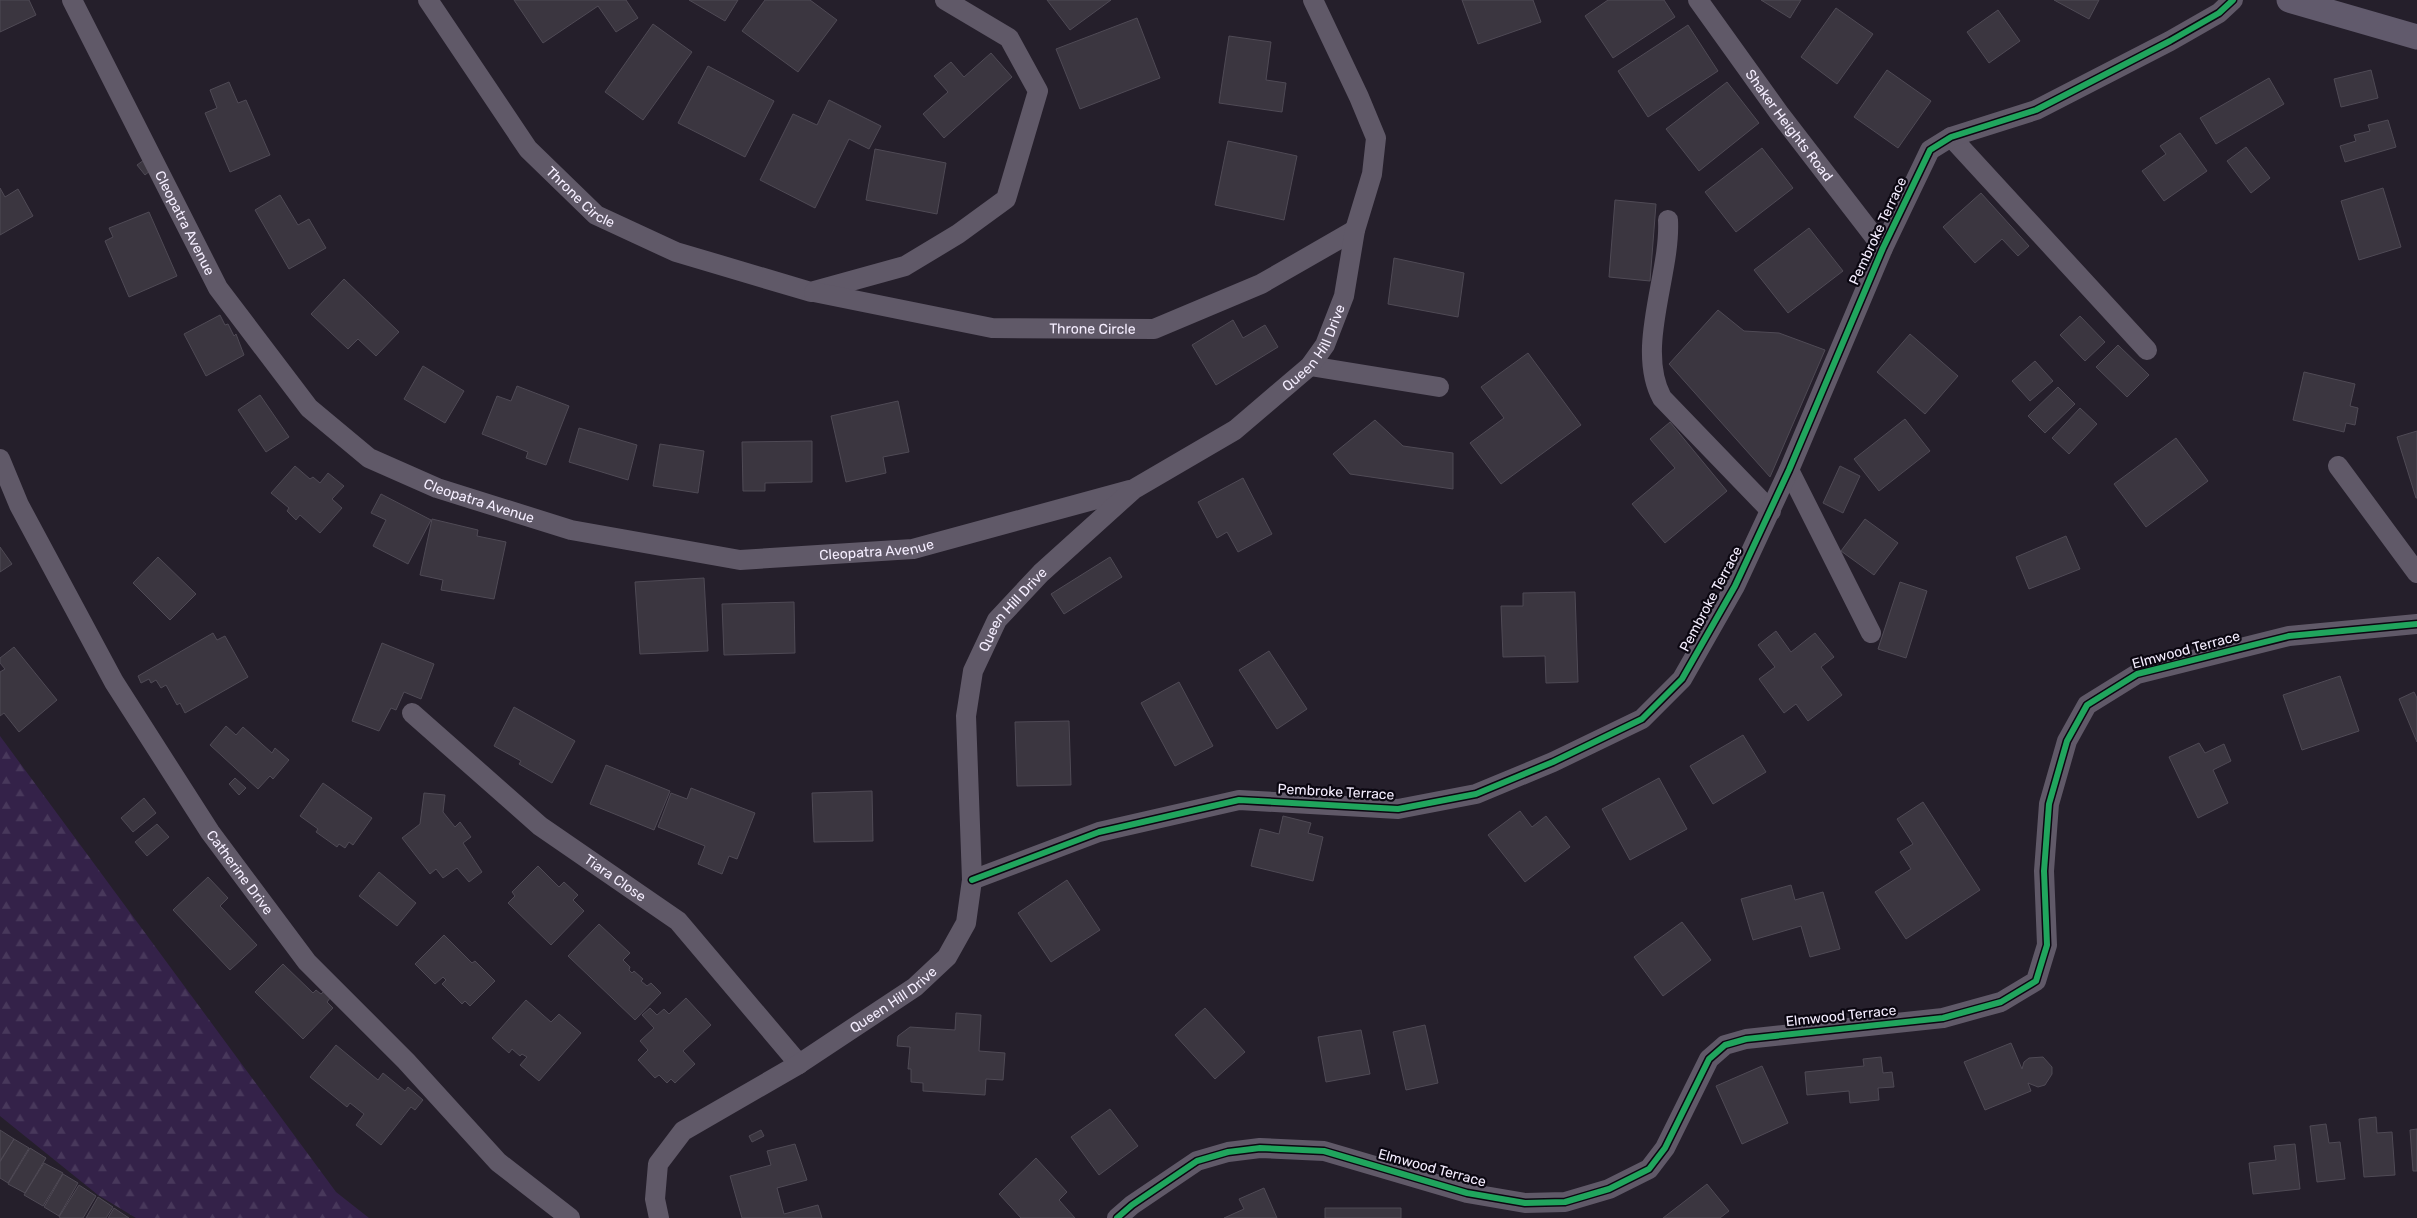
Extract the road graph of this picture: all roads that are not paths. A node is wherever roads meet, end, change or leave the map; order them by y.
1 (72, 0) edge
2 (428, 0) edge
3 (944, 0) edge
4 (1313, 0) edge
5 (1698, 0) edge
6 (2233, 0) edge
7 (2288, 0) edge
8 (2417, 37) edge
9 (1951, 138) junction
10 (1668, 220) dead end
11 (1355, 230) junction
12 (1882, 248) junction
13 (811, 292) junction
14 (2146, 350) dead end
15 (1310, 366) junction
16 (1439, 386) dead end
17 (0, 459) edge
18 (2338, 466) dead end
19 (1789, 470) junction
20 (1134, 489) junction
21 (1772, 511) junction
22 (2417, 573) edge
23 (2417, 624) edge
24 (1871, 633) dead end
25 (412, 713) dead end
26 (972, 880) junction
27 (799, 1064) junction
28 (570, 1218) edge
29 (659, 1218) edge
30 (1116, 1218) edge

1 - 20 street, Cleopatra Avenue
2 - 13 street, Throne Circle
3 - 13 street
4 - 11 street, Queen Hill Drive
5 - 12 street, Shaker Heights Road
6 - 9 street, Pembroke Terrace
7 - 8 main road
9 - 12 street, Pembroke Terrace
9 - 14 street
10 - 21 street
11 - 13 street, Throne Circle
11 - 15 street, Queen Hill Drive
12 - 19 street, Pembroke Terrace
15 - 16 street
15 - 20 street, Queen Hill Drive
17 - 28 street, Catherine Drive
18 - 22 street
19 - 21 street, Pembroke Terrace
19 - 24 street
20 - 26 street, Queen Hill Drive
21 - 26 street, Pembroke Terrace
23 - 30 street, Elmwood Terrace
25 - 27 street, Tiara Close
26 - 27 street, Queen Hill Drive
27 - 29 street, Queen Hill Drive

